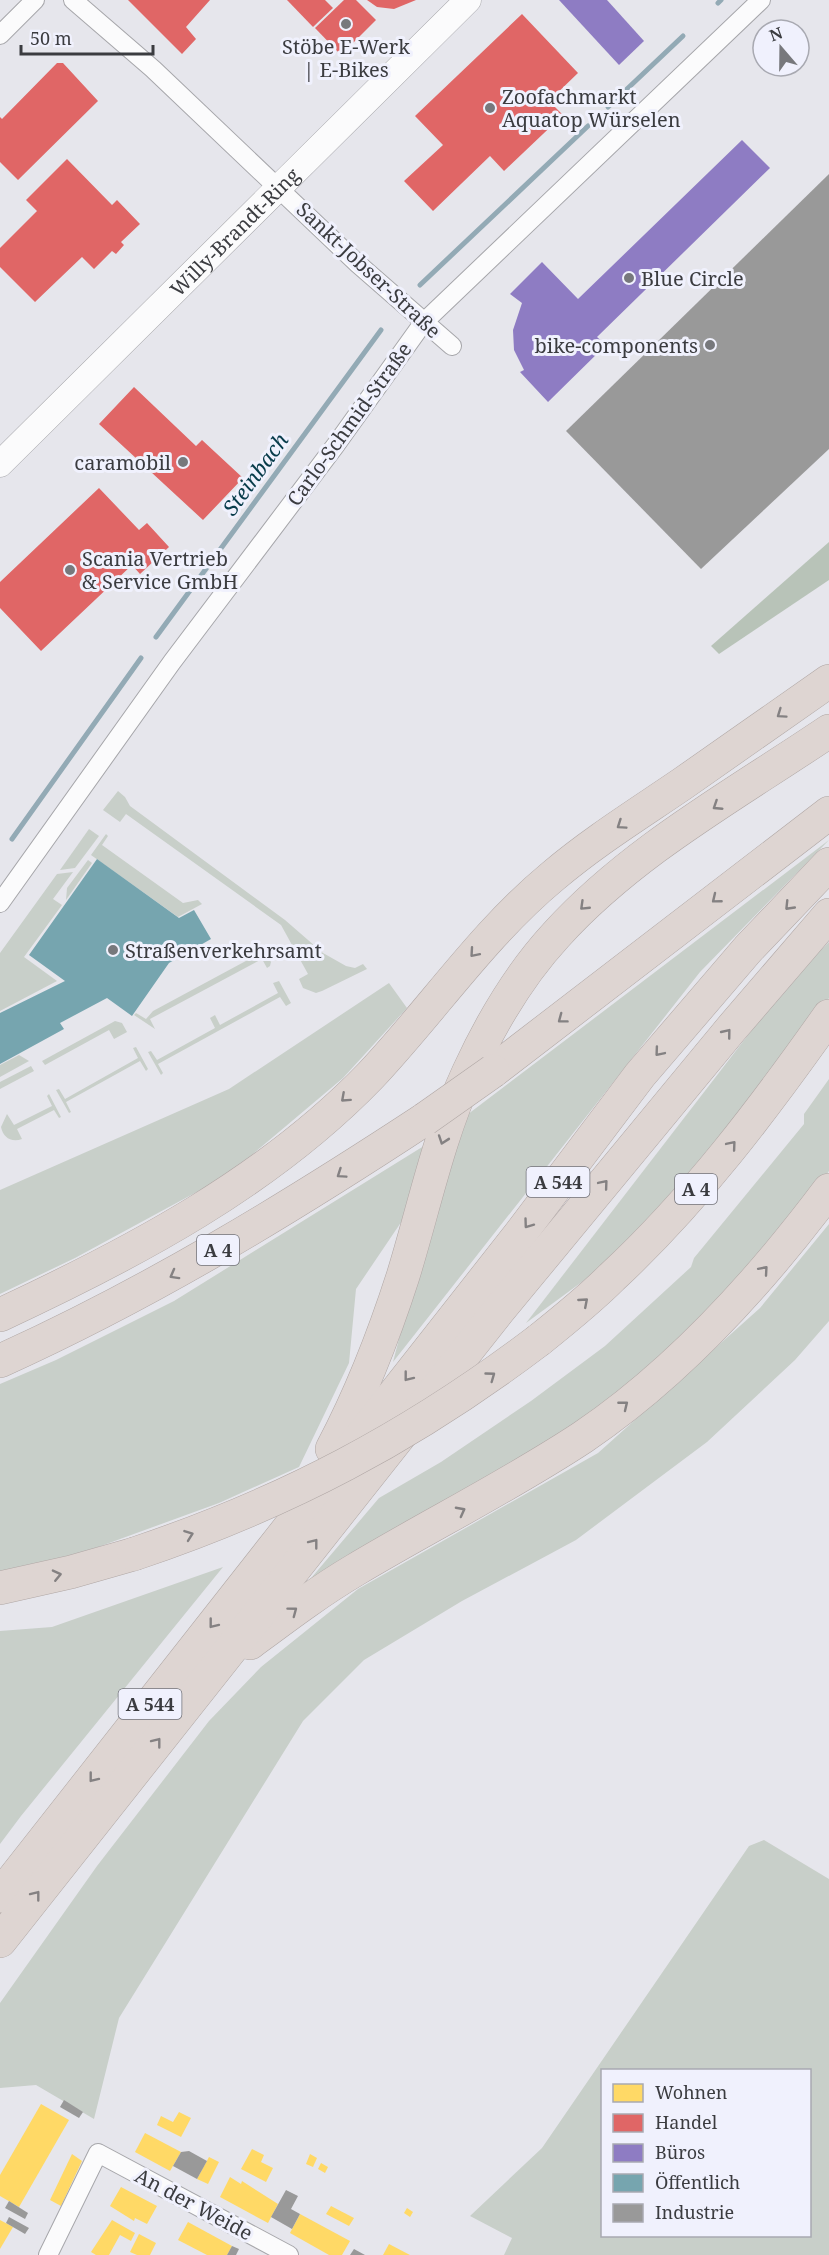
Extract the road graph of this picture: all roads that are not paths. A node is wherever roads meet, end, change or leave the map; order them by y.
1 (35, 0) edge
2 (73, 0) edge
3 (468, 0) edge
4 (760, 0) edge
5 (0, 35) edge
6 (279, 188) junction
7 (423, 323) junction
8 (452, 346) dead end
9 (0, 464) edge
10 (829, 681) edge
11 (829, 721) edge
12 (829, 731) edge
13 (766, 774) junction
14 (829, 813) edge
15 (829, 864) edge
16 (0, 903) edge
17 (829, 915) edge
18 (829, 1016) edge
19 (829, 1190) edge
20 (0, 1315) edge
21 (0, 1361) edge
22 (301, 1512) junction
23 (0, 1588) edge
24 (213, 1671) junction
25 (0, 1896) edge
26 (0, 1941) edge
27 (48, 2255) edge
28 (289, 2255) edge

1 - 5 street
2 - 6 street, Sankt-Jobser-Straße
3 - 6 street, Willy-Brandt-Ring
4 - 7 street, Carlo-Schmid-Straße
6 - 7 street, Sankt-Jobser-Straße
6 - 9 street, Willy-Brandt-Ring
7 - 8 street, Sankt-Jobser-Straße
7 - 16 street, Carlo-Schmid-Straße
10 -> 20 highway
11 - 13 highway
12 - 13 highway
13 -> 22 highway
14 -> 21 highway, A 4, bridge
15 -> 22 highway, A 544
24 -> 17 highway, A 544
23 -> 18 highway, A 4, bridge
24 -> 19 highway
22 -> 25 highway, A 544
26 -> 24 highway, A 544
27 - 28 street, An der Weide

